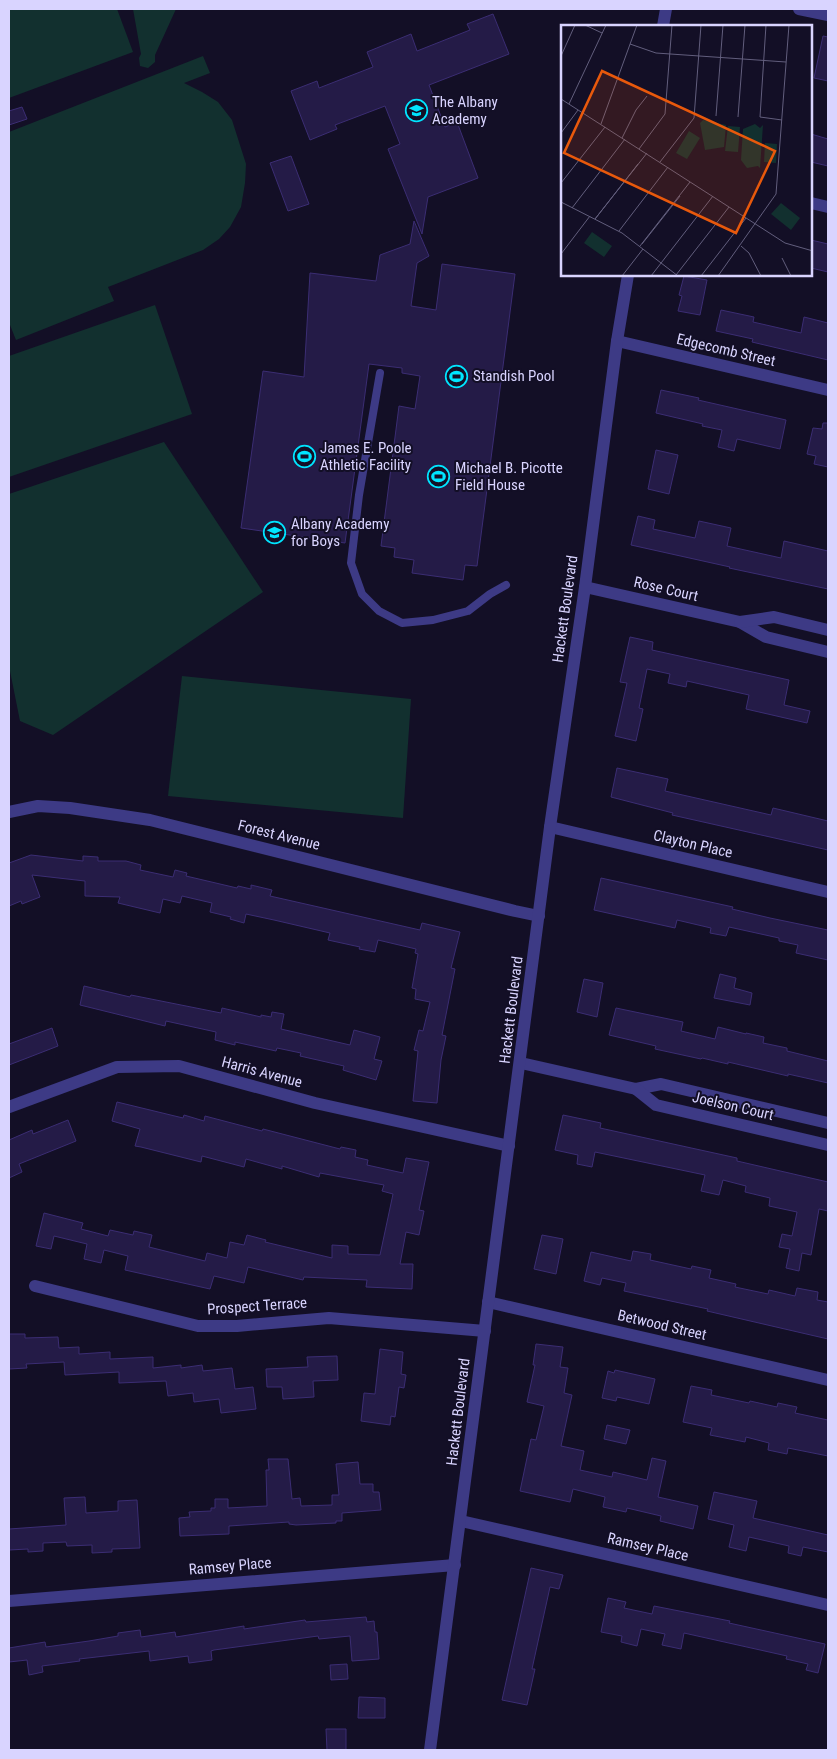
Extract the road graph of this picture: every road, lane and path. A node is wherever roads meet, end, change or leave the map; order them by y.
1 (666, 9) edge
2 (799, 9) edge
3 (828, 15) edge
4 (664, 25) edge
5 (812, 203) edge
6 (828, 207) edge
7 (628, 276) edge
8 (617, 341) junction
9 (380, 373) dead end
10 (828, 390) edge
11 (506, 585) dead end
12 (585, 587) junction
13 (740, 622) junction
14 (828, 630) edge
15 (828, 652) edge
16 (9, 812) edge
17 (550, 827) junction
18 (828, 892) edge
19 (539, 916) junction
20 (521, 1063) junction
21 (636, 1089) junction
22 (9, 1107) edge
23 (801, 1117) junction
24 (828, 1123) edge
25 (797, 1138) junction
26 (828, 1145) edge
27 (509, 1146) junction
28 (35, 1286) dead end
29 (488, 1302) junction
30 (485, 1331) junction
31 (828, 1380) edge
32 (460, 1521) junction
33 (455, 1565) junction
34 (9, 1601) edge
35 (828, 1605) edge
36 (430, 1750) edge

1 - 4 street
2 - 3 street
5 - 6 street
7 - 8 street, Hackett Boulevard
8 - 10 street, Edgecomb Street
8 - 12 street, Hackett Boulevard
9 - 11 lane
12 - 13 street, Rose Court
12 - 17 street, Hackett Boulevard
13 - 14 street, Rose Court
13 - 15 street, Rose Court
16 - 19 street, Forest Avenue
17 - 18 street, Clayton Place
17 - 19 street, Hackett Boulevard
19 - 20 street, Hackett Boulevard
20 - 21 street, Joelson Court
20 - 27 street, Hackett Boulevard
21 - 23 street, Joelson Court
21 - 25 street, Joelson Court
22 - 27 street, Harris Avenue
23 - 24 street, Joelson Court
23 - 25 street
25 - 26 street, Joelson Court
27 - 29 street, Hackett Boulevard
28 - 30 street, Prospect Terrace
29 - 30 street, Hackett Boulevard
29 - 31 street, Betwood Street
30 - 32 street, Hackett Boulevard
32 - 33 street, Hackett Boulevard
32 - 35 street, Ramsey Place
33 - 34 street, Ramsey Place
33 - 36 street, Hackett Boulevard

